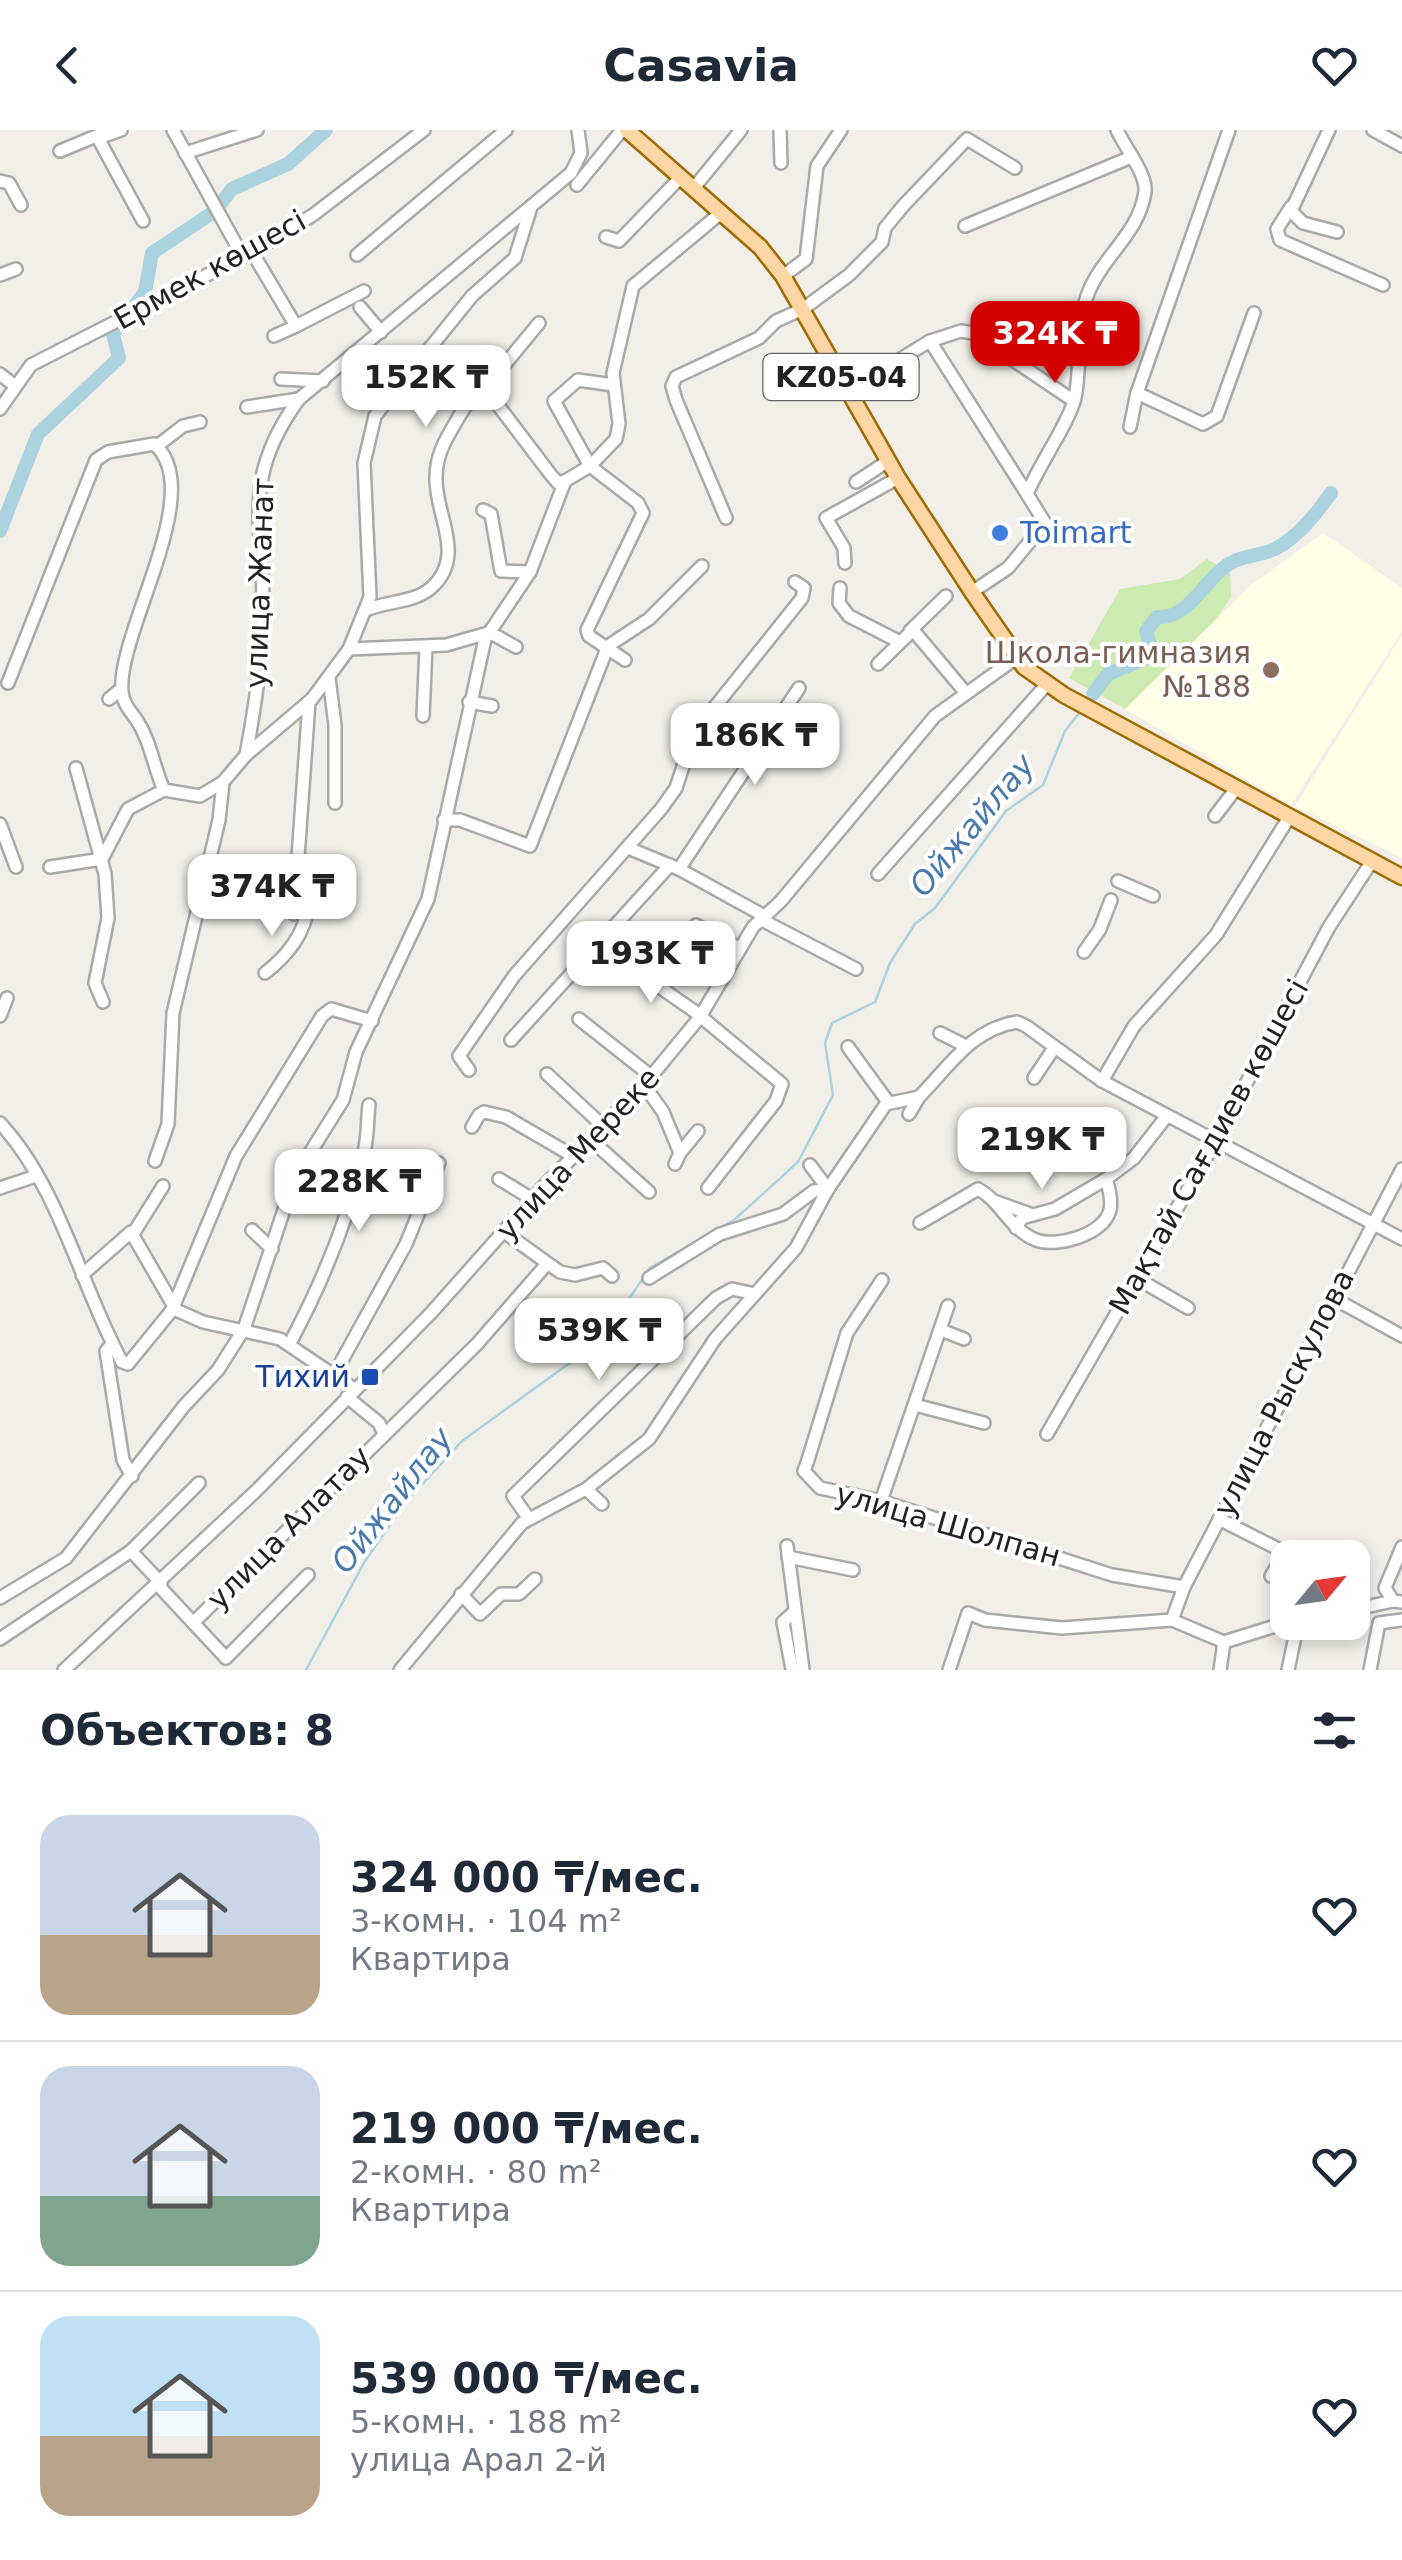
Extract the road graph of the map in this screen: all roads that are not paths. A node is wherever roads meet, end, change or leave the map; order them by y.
1 (121, 130) edge
2 (173, 130) edge
3 (257, 130) edge
4 (424, 130) edge
5 (506, 130) edge
6 (578, 130) edge
7 (624, 130) edge
8 (741, 130) edge
9 (780, 130) edge
10 (841, 130) edge
11 (1118, 130) edge
12 (1126, 130) edge
13 (1228, 130) edge
14 (1329, 130) edge
15 (1373, 130) edge
16 (101, 133) edge
17 (962, 134) edge
18 (1402, 146) edge
19 (60, 152) dead end
20 (185, 153) junction
21 (1129, 158) junction
22 (782, 163) dead end
23 (1016, 168) dead end
24 (680, 178) junction
25 (0, 181) edge
26 (577, 185) dead end
27 (693, 189) junction
28 (21, 204) dead end
29 (531, 207) junction
30 (1291, 207) junction
31 (722, 212) junction
32 (143, 221) dead end
33 (965, 226) dead end
34 (1337, 232) dead end
35 (606, 237) dead end
36 (247, 255) junction
37 (357, 256) dead end
38 (16, 270) dead end
39 (0, 275) edge
40 (783, 276) junction
41 (1383, 285) dead end
42 (364, 291) dead end
43 (360, 307) dead end
44 (803, 309) junction
45 (1254, 313) dead end
46 (539, 323) dead end
47 (296, 326) junction
48 (382, 332) junction
49 (274, 336) dead end
50 (930, 341) junction
51 (0, 374) edge
52 (282, 379) dead end
53 (323, 381) junction
54 (613, 385) junction
55 (16, 386) junction
56 (487, 390) junction
57 (848, 391) junction
58 (1136, 393) junction
59 (299, 399) junction
60 (1074, 402) junction
61 (247, 407) dead end
62 (0, 410) edge
63 (200, 422) dead end
64 (1130, 427) dead end
65 (158, 446) junction
66 (888, 460) junction
67 (590, 466) junction
68 (898, 478) junction
69 (565, 481) junction
70 (856, 482) dead end
71 (1027, 494) junction
72 (483, 510) dead end
73 (726, 518) dead end
74 (846, 563) dead end
75 (702, 566) dead end
76 (530, 572) junction
77 (795, 582) dead end
78 (840, 588) dead end
79 (972, 592) junction
80 (946, 596) dead end
81 (366, 610) junction
82 (914, 629) junction
83 (489, 633) junction
84 (898, 641) junction
85 (608, 646) junction
86 (516, 647) dead end
87 (426, 648) junction
88 (350, 649) junction
89 (1016, 658) junction
90 (625, 660) dead end
91 (878, 664) dead end
92 (328, 678) junction
93 (8, 683) dead end
94 (1047, 684) junction
95 (799, 688) dead end
96 (121, 689) junction
97 (965, 692) junction
98 (109, 698) dead end
99 (309, 702) junction
100 (469, 702) junction
101 (492, 706) dead end
102 (423, 716) dead end
103 (246, 755) junction
104 (76, 768) dead end
105 (219, 786) junction
106 (164, 790) junction
107 (1235, 790) junction
108 (335, 803) dead end
109 (1215, 816) dead end
110 (444, 820) junction
111 (1288, 820) junction
112 (0, 824) edge
113 (628, 848) junction
114 (102, 858) junction
115 (1372, 861) junction
116 (16, 867) dead end
117 (675, 867) junction
118 (50, 868) dead end
119 (878, 874) dead end
120 (1402, 877) edge
121 (1118, 881) dead end
122 (1153, 896) dead end
123 (296, 899) junction
124 (1111, 900) dead end
125 (294, 914) dead end
126 (764, 918) junction
127 (696, 925) dead end
128 (739, 948) junction
129 (1084, 952) dead end
130 (628, 965) dead end
131 (856, 968) dead end
132 (265, 973) dead end
133 (7, 998) dead end
134 (103, 1002) dead end
135 (0, 1016) edge
136 (700, 1017) junction
137 (579, 1019) dead end
138 (372, 1021) junction
139 (940, 1032) dead end
140 (511, 1040) dead end
141 (966, 1046) junction
142 (848, 1047) dead end
143 (1054, 1048) junction
144 (469, 1070) dead end
145 (547, 1074) dead end
146 (1034, 1078) dead end
147 (648, 1080) junction
148 (1102, 1081) junction
149 (920, 1097) junction
150 (888, 1102) junction
151 (369, 1105) dead end
152 (910, 1114) dead end
153 (1166, 1118) junction
154 (2, 1124) edge
155 (603, 1126) junction
156 (472, 1127) dead end
157 (673, 1132) junction
158 (590, 1139) junction
159 (1214, 1144) junction
160 (573, 1156) junction
161 (155, 1161) dead end
162 (439, 1163) dead end
163 (810, 1164) dead end
164 (1402, 1169) edge
165 (36, 1176) junction
166 (500, 1178) dead end
167 (1106, 1179) junction
168 (163, 1186) dead end
169 (0, 1188) edge
170 (708, 1188) dead end
171 (828, 1189) junction
172 (649, 1192) dead end
173 (532, 1199) junction
174 (994, 1201) junction
175 (1030, 1214) junction
176 (920, 1223) dead end
177 (1372, 1226) junction
178 (1016, 1228) junction
179 (252, 1230) dead end
180 (504, 1232) junction
181 (134, 1234) junction
182 (1402, 1239) edge
183 (272, 1249) junction
184 (544, 1269) junction
185 (82, 1275) junction
186 (612, 1276) dead end
187 (649, 1278) dead end
188 (1138, 1279) junction
189 (882, 1280) dead end
190 (755, 1294) junction
191 (1332, 1298) junction
192 (174, 1305) junction
193 (948, 1306) dead end
194 (1188, 1308) dead end
195 (244, 1329) junction
196 (941, 1330) junction
197 (1402, 1336) edge
198 (964, 1339) dead end
199 (290, 1343) junction
200 (112, 1344) junction
201 (335, 1373) junction
202 (350, 1393) junction
203 (915, 1405) junction
204 (984, 1423) dead end
205 (384, 1434) junction
206 (1048, 1434) dead end
207 (132, 1476) junction
208 (198, 1483) dead end
209 (586, 1488) junction
210 (881, 1501) junction
211 (602, 1504) dead end
212 (1218, 1518) junction
213 (529, 1519) junction
214 (1270, 1545) edge
215 (1402, 1547) edge
216 (130, 1550) junction
217 (853, 1570) dead end
218 (308, 1576) dead end
219 (535, 1580) dead end
220 (159, 1584) junction
221 (1184, 1587) junction
222 (461, 1594) junction
223 (0, 1598) edge
224 (1398, 1602) edge
225 (1370, 1607) edge
226 (794, 1612) junction
227 (1172, 1620) junction
228 (1402, 1620) edge
229 (193, 1623) junction
230 (1270, 1628) edge
231 (0, 1639) edge
232 (1294, 1640) edge
233 (1224, 1642) junction
234 (224, 1664) edge
235 (792, 1669) edge
236 (64, 1670) edge
237 (400, 1670) edge
238 (803, 1670) edge
239 (949, 1670) edge
240 (1220, 1670) edge
241 (1288, 1670) edge
242 (1370, 1670) edge

1 - 16 street
2 - 20 street
3 - 20 street
4 - 36 street, Ермек көшесі
5 - 37 street
6 - 29 street, улица Жанат
7 - 24 main road, KZ05-04
7 - 26 street
8 - 27 street
9 - 22 street
10 - 40 street
11 - 21 street
12 - 21 street
13 - 58 street
14 - 30 street
15 - 18 street
16 - 19 street
16 - 32 street
17 - 23 street
17 - 44 street
20 - 36 street
21 - 33 street
21 - 60 street
24 - 27 main road, KZ05-04
24 - 35 street
25 - 28 street
27 - 31 main road, KZ05-04
29 - 48 street, улица Жанат
29 - 81 street
30 - 34 street
30 - 41 street
31 - 40 main road, KZ05-04
31 - 54 street
36 - 47 street
36 - 55 street, Ермек көшесі
38 - 39 street
40 - 44 main road, KZ05-04
42 - 47 street
43 - 48 street
44 - 57 main road, KZ05-04
44 - 73 street
45 - 58 street
46 - 56 street
47 - 49 street
48 - 53 street, улица Жанат
50 - 57 street
50 - 60 street
50 - 71 street
51 - 55 street
52 - 53 street
53 - 59 street, улица Жанат
54 - 67 street
54 - 67 street
55 - 62 street, Ермек көшесі
56 - 69 street
56 - 81 street
57 - 66 main road, KZ05-04
58 - 64 street
59 - 61 street
59 - 103 street, улица Жанат
60 - 71 street
63 - 65 street
65 - 93 street
65 - 96 street
66 - 68 main road, KZ05-04
66 - 70 street
67 - 69 street
67 - 85 street
68 - 74 street
68 - 79 main road, KZ05-04
69 - 76 street
71 - 79 street
72 - 76 street
75 - 85 street
76 - 83 street
77 - 113 street
78 - 84 street
79 - 89 main road, KZ05-04
80 - 82 street
81 - 88 street
82 - 84 street
82 - 97 street
83 - 86 street
83 - 87 street
83 - 100 street
84 - 91 street
85 - 90 street
85 - 110 street
87 - 88 street
87 - 102 street
88 - 92 street
89 - 94 main road, KZ05-04
89 - 97 street, улица Мереке
92 - 99 street
92 - 108 street
94 - 107 main road, KZ05-04
94 - 119 street
95 - 117 street
96 - 98 street
96 - 106 street
97 - 126 street, улица Мереке
99 - 103 street
99 - 123 street
100 - 101 street
100 - 110 street
103 - 105 street
104 - 114 street
105 - 106 street
105 - 161 street
106 - 114 street
107 - 109 street
107 - 111 main road, KZ05-04
110 - 138 street
111 - 115 main road, KZ05-04
111 - 148 street
112 - 116 street
113 - 117 street
113 - 144 street
114 - 118 street
114 - 134 street
115 - 120 main road, KZ05-04
115 - 159 street, Мақтай Сағдиев көшесі
117 - 126 street
117 - 140 street
121 - 122 street
123 - 125 street
123 - 132 street
124 - 129 street
126 - 128 street, улица Мереке
126 - 131 street
127 - 128 street
128 - 136 street, улица Мереке
130 - 136 street
133 - 135 street
136 - 147 street, улица Мереке
136 - 170 street
137 - 147 street
138 - 183 street
138 - 192 street
139 - 141 street
141 - 143 street
141 - 149 street
142 - 150 street
143 - 146 street
143 - 148 street
145 - 155 street
147 - 155 street, улица Мереке
147 - 157 street
148 - 153 street
149 - 150 street
149 - 152 street
150 - 171 street
151 - 199 street
153 - 159 street
153 - 167 street
154 - 165 street
155 - 158 street, улица Мереке
156 - 160 street
157 - 157 street
158 - 160 street, улица Мереке
158 - 172 street
159 - 177 street
159 - 188 street, Мақтай Сағдиев көшесі
160 - 173 street, улица Мереке
162 - 201 street
163 - 171 street
164 - 177 street, улица Рыскулова
165 - 169 street
165 - 185 street
166 - 173 street
167 - 175 street
167 - 178 street
168 - 181 street
171 - 187 street
171 - 190 street
173 - 180 street, улица Мереке
174 - 175 street
174 - 176 street
174 - 178 street
175 - 178 street
177 - 182 street
177 - 191 street, улица Рыскулова
179 - 183 street
180 - 184 street
180 - 202 street, улица Мереке
181 - 185 street
181 - 192 street
183 - 195 street
184 - 186 street
184 - 205 street, улица Алатау
185 - 200 street
188 - 194 street
188 - 206 street, Мақтай Сағдиев көшесі
189 - 210 street, улица Шолпан
190 - 209 street
190 - 213 street
191 - 197 street
191 - 212 street, улица Рыскулова
192 - 195 street
192 - 200 street
193 - 196 street
195 - 199 street
195 - 207 street
196 - 198 street
196 - 203 street
199 - 201 street
200 - 207 street
201 - 202 street
202 - 205 street
202 - 220 street, улица Мереке
203 - 204 street
203 - 210 street
205 - 229 street, улица Алатау
207 - 223 street
208 - 216 street
209 - 211 street
209 - 213 street
210 - 221 street, улица Шолпан
212 - 214 street
212 - 221 street, улица Рыскулова
213 - 222 street
215 - 224 street
216 - 220 street
216 - 231 street
217 - 226 street
218 - 234 street, улица Алатау
219 - 222 street
220 - 229 street
220 - 236 street, улица Мереке
221 - 227 street, улица Рыскулова
222 - 237 street
224 - 225 street
226 - 235 street
226 - 238 street
227 - 233 street
227 - 239 street
228 - 242 street
229 - 234 street
230 - 233 street
232 - 241 street
233 - 240 street

